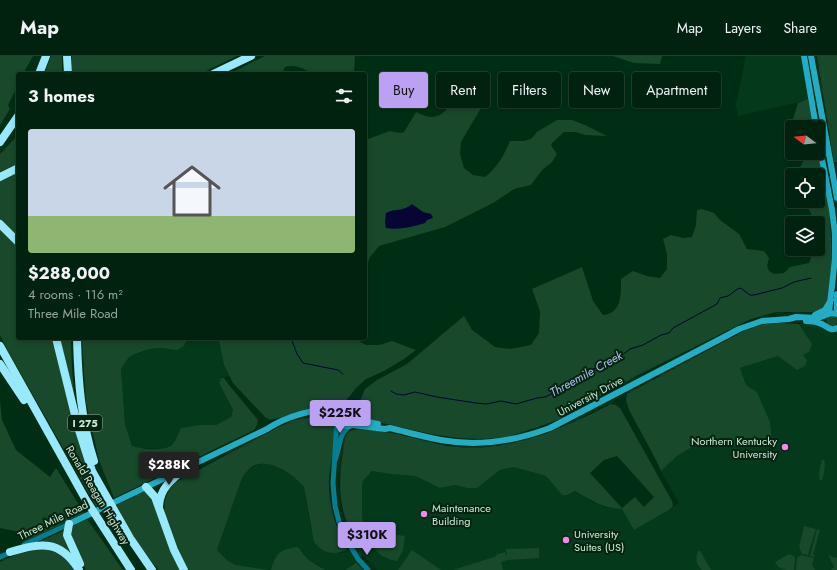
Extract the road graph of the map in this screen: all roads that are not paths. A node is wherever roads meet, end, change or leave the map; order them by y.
1 (46, 56) edge
2 (67, 56) edge
3 (251, 56) edge
4 (804, 56) edge
5 (811, 56) edge
6 (228, 67) junction
7 (40, 72) edge
8 (68, 72) edge
9 (217, 72) edge
10 (221, 72) edge
11 (16, 119) edge
12 (815, 120) edge
13 (0, 142) edge
14 (822, 160) edge
15 (16, 169) edge
16 (0, 177) edge
17 (837, 198) edge
18 (0, 224) edge
19 (16, 240) edge
20 (837, 294) edge
21 (832, 299) junction
22 (837, 313) edge
23 (828, 314) junction
24 (810, 317) junction
25 (789, 319) junction
26 (825, 325) junction
27 (837, 328) edge
28 (56, 340) edge
29 (78, 340) edge
30 (0, 346) edge
31 (0, 364) edge
32 (338, 407) junction
33 (358, 413) junction
34 (336, 420) junction
35 (351, 425) junction
36 (45, 428) junction
37 (390, 428) junction
38 (267, 429) junction
39 (334, 461) junction
40 (185, 469) junction
41 (146, 487) junction
42 (104, 490) junction
43 (159, 508) junction
44 (69, 524) junction
45 (10, 552) junction
46 (0, 558) edge
47 (79, 570) edge
48 (83, 570) edge
49 (131, 570) edge
50 (152, 570) edge
51 (184, 570) edge
52 (368, 570) edge

1 - 7 highway
2 - 8 highway
3 - 6 highway
4 - 12 main road
5 - 17 main road
6 - 9 highway
6 - 10 highway
11 - 13 highway
14 - 21 main road
15 - 16 highway
18 - 19 highway
20 - 22 main road
21 - 23 main road
21 - 24 main road
22 - 23 main road, University Drive
23 - 24 main road, University Drive
23 - 26 main road
24 - 25 main road, University Drive
25 - 26 main road, University Drive
25 - 37 main road, University Drive
26 - 27 main road, University Drive
28 - 42 highway
29 - 42 highway, Ronald Reagan Highway / I 275
30 - 36 highway, Ronald Reagan Highway
31 - 36 highway
32 - 33 main road
32 - 34 main road
32 - 38 main road, Three Mile Road
33 - 35 main road
33 - 37 main road, University Drive
34 - 35 main road
34 - 38 main road, Three Mile Road
34 - 39 street
35 - 37 main road, University Drive
35 - 39 street
36 - 49 highway, Ronald Reagan Highway
38 - 40 main road, Three Mile Road
39 - 52 street
40 - 41 main road, Three Mile Road
40 - 43 highway
41 - 43 highway
41 - 44 main road, Three Mile Road
42 - 50 highway, Ronald Reagan Highway / I 275
43 - 51 highway
44 - 45 street, Three Mile Road
44 - 48 highway
45 - 46 street, Three Mile Road
45 - 47 highway

